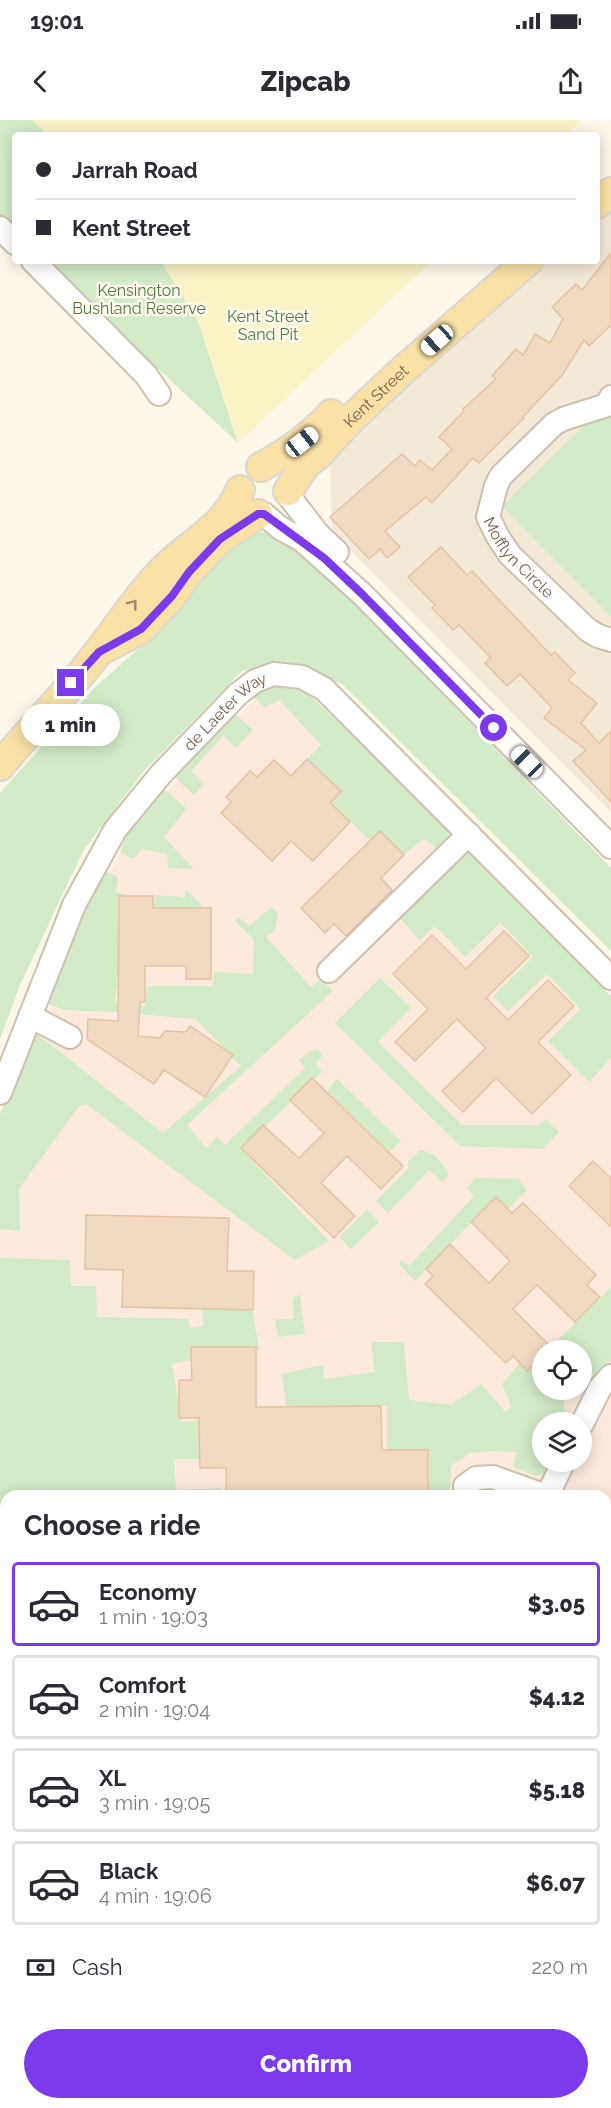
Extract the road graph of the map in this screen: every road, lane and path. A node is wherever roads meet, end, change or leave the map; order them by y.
1 (0, 228) edge
2 (12, 240) edge
3 (36, 264) edge
4 (503, 264) edge
5 (525, 264) edge
6 (159, 394) dead end
7 (611, 397) edge
8 (261, 467) junction
9 (240, 490) junction
10 (288, 493) junction
11 (261, 514) junction
12 (611, 640) edge
13 (99, 652) junction
14 (0, 766) edge
15 (611, 829) edge
16 (469, 834) junction
17 (611, 847) edge
18 (329, 971) dead end
19 (611, 978) edge
20 (30, 1016) junction
21 (70, 1037) dead end
22 (0, 1093) edge
23 (611, 1376) edge
24 (588, 1412) edge
25 (559, 1472) edge
26 (465, 1486) dead end
27 (534, 1490) edge
28 (550, 1490) edge

1 - 2 street
3 - 6 street
4 - 8 main road, Kent Street
5 - 10 main road, Kent Street
7 - 12 street, Mofflyn Circle
8 - 9 main road
8 - 10 main road
9 - 11 main road
13 -> 9 main road
10 - 11 main road
10 - 15 street
11 - 13 main road
11 - 17 street
13 - 14 main road
16 - 18 street
16 - 19 street, de Laeter Way
16 - 20 street, de Laeter Way
20 - 21 street
20 - 22 street, de Laeter Way
23 - 24 street
25 - 28 street
26 - 27 street

